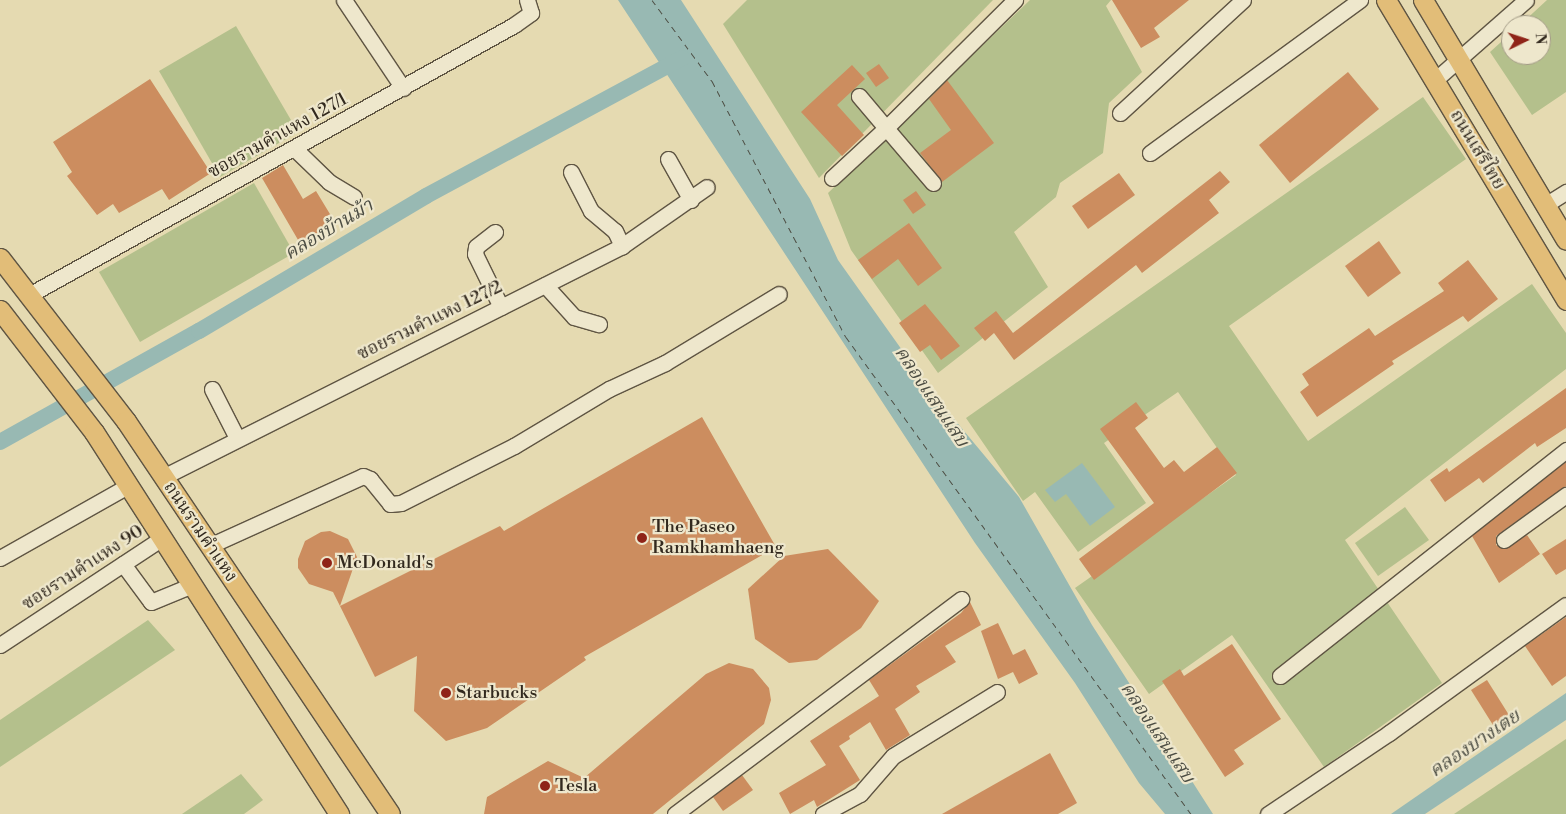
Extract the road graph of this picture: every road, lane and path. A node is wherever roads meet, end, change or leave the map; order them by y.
1 (344, 0) edge
2 (527, 0) edge
3 (1015, 0) edge
4 (1244, 0) edge
5 (1360, 0) edge
6 (1386, 0) edge
7 (1423, 0) edge
8 (1526, 0) edge
9 (1459, 60) junction
10 (1435, 80) junction
11 (403, 88) junction
12 (859, 96) dead end
13 (1120, 113) dead end
14 (886, 128) junction
15 (294, 149) junction
16 (1150, 153) dead end
17 (668, 159) dead end
18 (571, 172) dead end
19 (832, 178) dead end
20 (934, 183) dead end
21 (707, 187) dead end
22 (1566, 192) edge
23 (354, 197) dead end
24 (691, 200) junction
25 (1545, 205) junction
26 (495, 232) dead end
27 (1566, 240) edge
28 (622, 246) junction
29 (0, 258) edge
30 (545, 286) junction
31 (779, 294) dead end
32 (29, 295) junction
33 (1566, 300) edge
34 (501, 307) junction
35 (0, 310) edge
36 (599, 324) dead end
37 (212, 390) dead end
38 (237, 438) junction
39 (1566, 450) edge
40 (163, 477) junction
41 (128, 486) junction
42 (1566, 494) edge
43 (161, 539) junction
44 (1504, 540) dead end
45 (209, 546) junction
46 (0, 558) edge
47 (123, 564) junction
48 (190, 586) junction
49 (961, 599) dead end
50 (1566, 605) edge
51 (0, 644) edge
52 (1280, 676) dead end
53 (997, 692) dead end
54 (339, 814) edge
55 (390, 814) edge
56 (675, 814) edge
57 (823, 814) edge
58 (1268, 814) edge

1 - 11 street
2 - 11 street, ซอยรามคำแหง 127/1
3 - 14 street
4 - 13 street
5 - 16 street
6 - 10 main road, ถนนเสรีไทย
7 - 9 main road, ถนนเสรีไทย
8 - 9 street
9 - 10 street
9 - 25 main road, ถนนเสรีไทย
10 - 33 main road, ถนนเสรีไทย
11 - 15 street, ซอยรามคำแหง 127/1
12 - 14 street
14 - 19 street
14 - 20 street
15 - 23 street
15 - 32 street, ซอยรามคำแหง 127/1
17 - 24 street
18 - 28 street
21 - 24 street, ซอยรามคำแหง 127/2
22 - 25 street
24 - 28 street, ซอยรามคำแหง 127/2
25 - 27 main road, ถนนเสรีไทย
26 - 34 street
28 - 30 street, ซอยรามคำแหง 127/2
29 - 32 main road, ถนนรามคำแหง
30 - 34 street, ซอยรามคำแหง 127/2
30 - 36 street
31 - 45 street
32 - 40 main road, ถนนรามคำแหง
34 - 38 street, ซอยรามคำแหง 127/2
35 - 41 main road, ถนนรามคำแหง
37 - 38 street
38 - 40 street, ซอยรามคำแหง 127/2
39 - 52 street
40 - 45 main road, ถนนรามคำแหง
41 - 43 main road, ถนนรามคำแหง
41 - 46 street
42 - 44 street
43 - 47 street, ซอยรามคำแหง 90
43 - 48 main road, ถนนรามคำแหง
45 - 55 main road, ถนนรามคำแหง
47 - 48 street
47 - 51 street, ซอยรามคำแหง 90
48 - 54 main road, ถนนรามคำแหง
49 - 56 street
50 - 58 street
53 - 57 street

